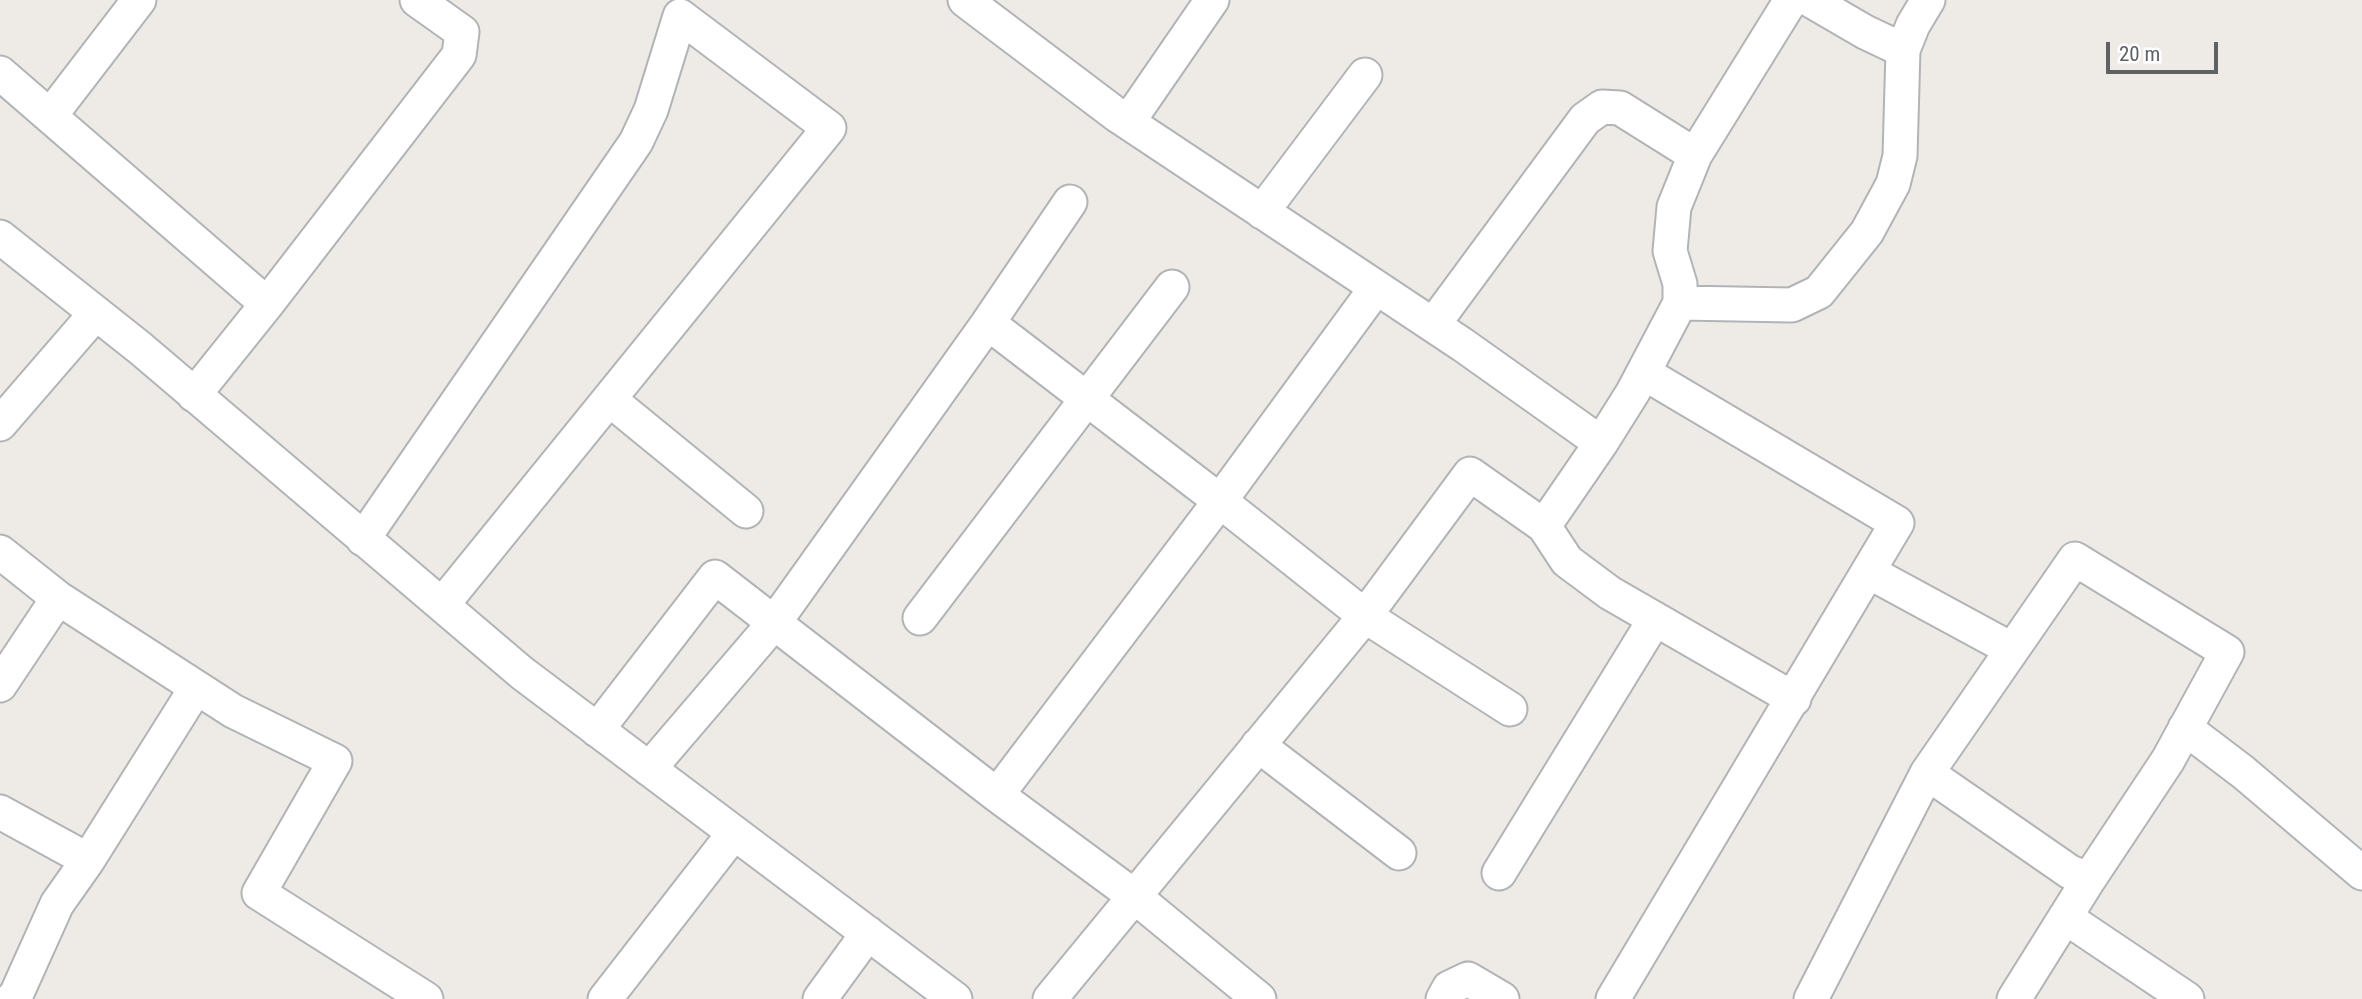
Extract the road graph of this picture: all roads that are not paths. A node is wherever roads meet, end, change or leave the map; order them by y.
1 (139, 0) edge
2 (417, 0) edge
3 (965, 0) edge
4 (1212, 0) edge
5 (1791, 0) edge
6 (1810, 0) edge
7 (1928, 0) edge
8 (677, 5) edge
9 (1903, 50) junction
10 (0, 73) edge
11 (1365, 75) dead end
12 (50, 116) junction
13 (1128, 122) junction
14 (1695, 155) junction
15 (1070, 202) dead end
16 (1262, 212) junction
17 (0, 237) edge
18 (1172, 287) dead end
19 (1376, 288) junction
20 (1680, 303) junction
21 (267, 304) junction
22 (96, 313) junction
23 (988, 323) junction
24 (1433, 325) junction
25 (1644, 373) junction
26 (194, 395) junction
27 (1087, 398) junction
28 (609, 399) junction
29 (0, 424) edge
30 (1601, 443) junction
31 (1220, 501) junction
32 (746, 511) dead end
33 (1544, 526) junction
34 (363, 539) junction
35 (0, 552) edge
36 (1869, 572) junction
37 (58, 598) junction
38 (442, 605) junction
39 (1365, 615) junction
40 (920, 618) dead end
41 (1655, 619) junction
42 (774, 623) junction
43 (2011, 649) junction
44 (0, 685) edge
45 (196, 688) junction
46 (1794, 699) junction
47 (1510, 709) dead end
48 (2185, 728) junction
49 (597, 730) junction
50 (1258, 745) junction
51 (649, 769) junction
52 (1927, 773) junction
53 (997, 795) junction
54 (0, 812) edge
55 (734, 833) junction
56 (1399, 853) dead end
57 (88, 860) junction
58 (1499, 873) dead end
59 (2362, 873) edge
60 (2089, 878) junction
61 (1134, 896) junction
62 (2065, 917) junction
63 (868, 933) junction
64 (12, 999) edge
65 (426, 999) edge
66 (606, 999) edge
67 (820, 999) edge
68 (955, 999) edge
69 (1050, 999) edge
70 (1259, 999) edge
71 (1443, 999) edge
72 (1502, 999) edge
73 (1613, 999) edge
74 (1811, 999) edge
75 (2014, 999) edge
76 (2187, 999) edge

1 - 12 street
2 - 21 street
3 - 13 street
4 - 13 street
5 - 14 street
6 - 9 street
7 - 9 street
8 - 28 street
8 - 34 street
9 - 20 street
10 - 12 street
11 - 16 street
12 - 21 street
13 - 16 street
14 - 20 street
14 - 24 street
15 - 23 street
16 - 19 street
17 - 22 street
18 - 27 street
19 - 24 street
19 - 31 street
20 - 25 street
21 - 26 street
22 - 26 street
22 - 29 street
23 - 27 street
23 - 42 street
24 - 30 street
25 - 30 street
25 - 36 street
26 - 34 street
27 - 31 street
27 - 40 street
28 - 32 street
28 - 38 street
30 - 33 street
31 - 39 street
31 - 53 street
33 - 39 street
33 - 41 street
34 - 38 street
35 - 37 street
36 - 43 street
36 - 46 street
37 - 44 street
37 - 45 street
38 - 49 street
39 - 47 street
39 - 50 street
41 - 46 street
41 - 58 street
42 - 49 street
42 - 51 street
42 - 53 street
43 - 48 street
43 - 52 street
45 - 57 street
45 - 65 street
46 - 73 street
48 - 59 street
48 - 60 street
49 - 51 street
50 - 56 street
50 - 61 street
51 - 55 street
52 - 60 street
52 - 74 street
53 - 61 street
54 - 57 street
55 - 63 street
55 - 66 street
57 - 64 street
60 - 62 street
61 - 69 street
61 - 70 street
62 - 75 street
62 - 76 street
63 - 67 street
63 - 68 street
71 - 72 street

